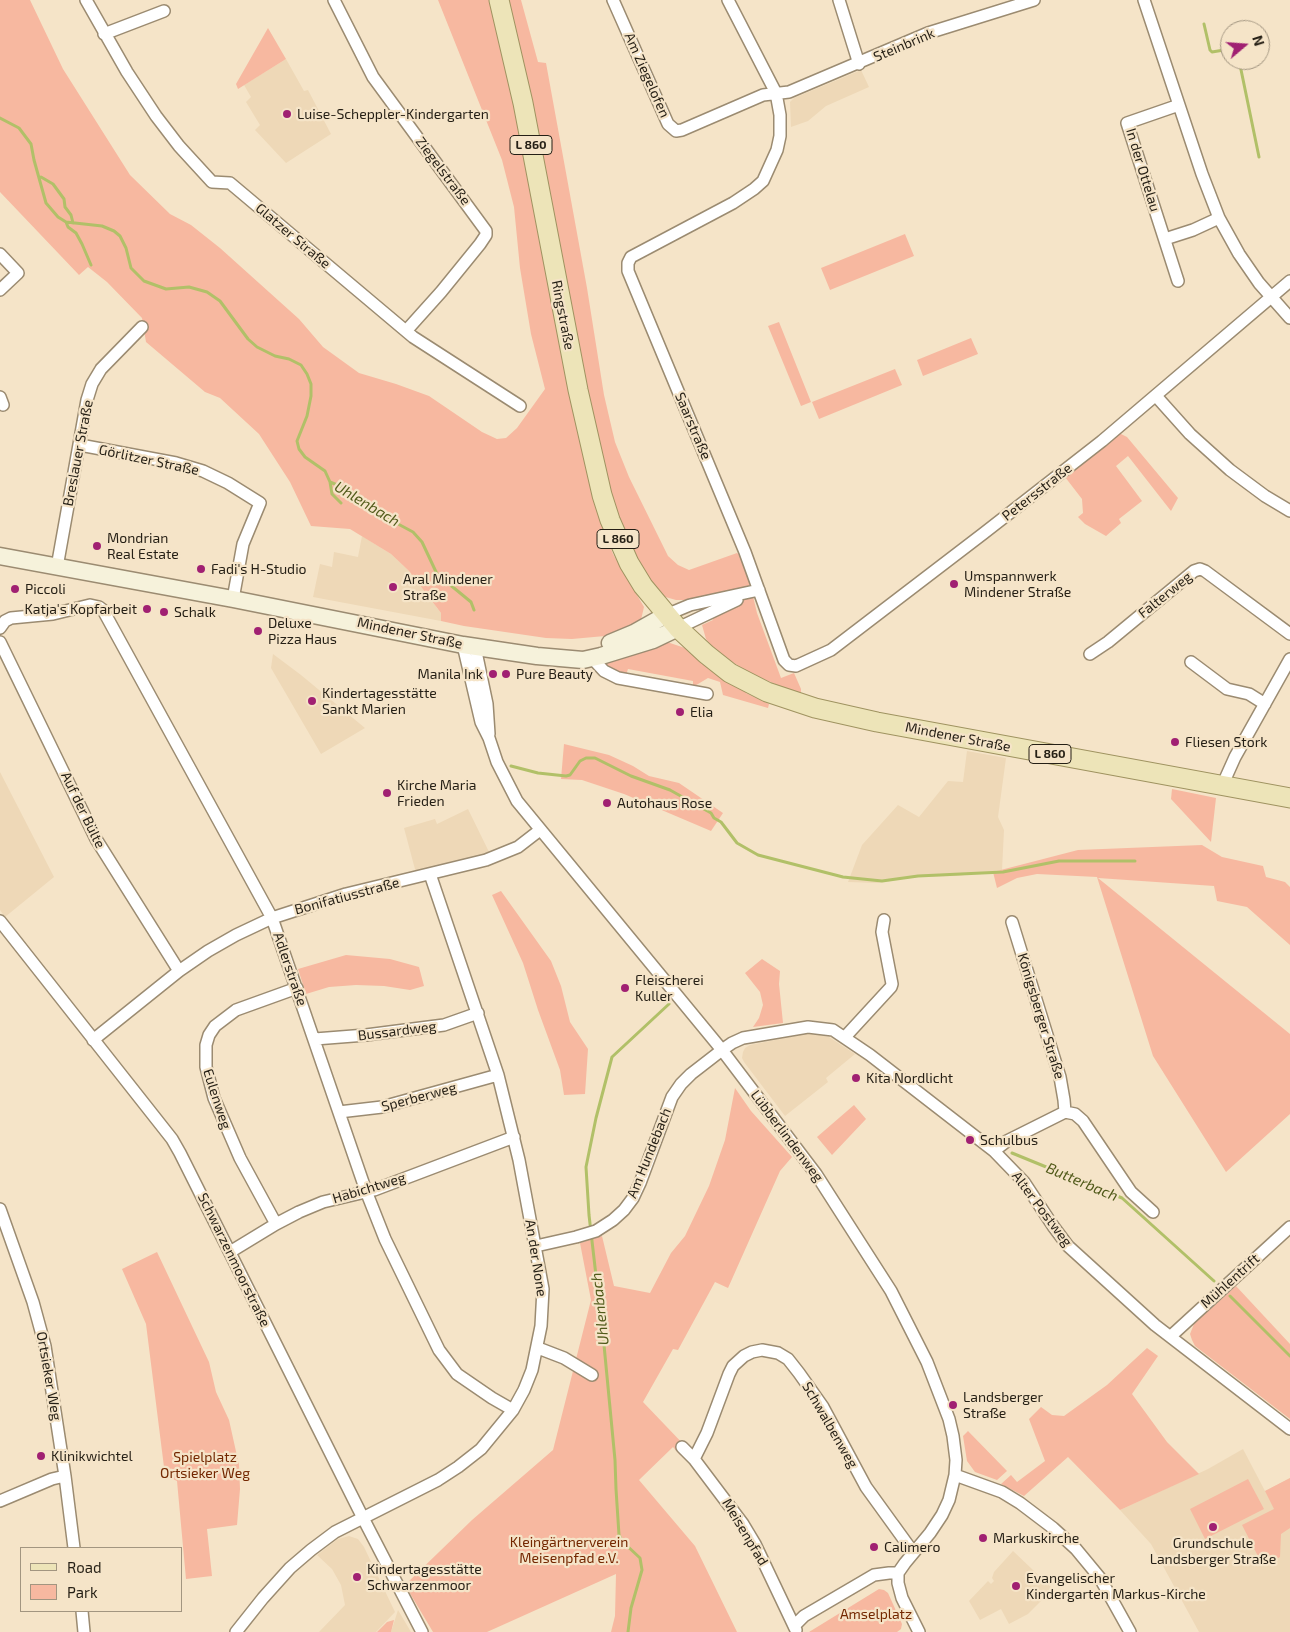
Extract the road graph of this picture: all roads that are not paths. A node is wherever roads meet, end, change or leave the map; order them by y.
1 (86, 0) edge
2 (334, 0) edge
3 (499, 0) edge
4 (614, 0) edge
5 (728, 0) edge
6 (839, 0) edge
7 (1034, 0) edge
8 (1144, 0) edge
9 (164, 11) dead end
10 (104, 34) junction
11 (859, 64) junction
12 (776, 93) junction
13 (1179, 105) junction
14 (1219, 218) junction
15 (1165, 239) junction
16 (0, 254) edge
17 (1178, 281) dead end
18 (1290, 282) edge
19 (0, 290) edge
20 (1271, 297) junction
21 (1290, 318) edge
22 (142, 327) dead end
23 (406, 331) junction
24 (1156, 396) junction
25 (520, 406) dead end
26 (80, 445) junction
27 (1290, 511) edge
28 (0, 556) edge
29 (57, 567) junction
30 (759, 590) junction
31 (233, 598) junction
32 (672, 621) junction
33 (3, 625) edge
34 (1290, 634) edge
35 (0, 642) edge
36 (469, 646) junction
37 (1090, 654) dead end
38 (555, 657) junction
39 (592, 658) junction
40 (1290, 659) edge
41 (1191, 662) dead end
42 (789, 665) joint
43 (707, 694) dead end
44 (1265, 704) junction
45 (1222, 786) junction
46 (1290, 798) edge
47 (540, 830) junction
48 (430, 874) junction
49 (272, 918) junction
50 (884, 920) dead end
51 (0, 921) edge
52 (1012, 922) dead end
53 (179, 971) junction
54 (297, 988) junction
55 (478, 1013) junction
56 (845, 1037) junction
57 (315, 1039) junction
58 (93, 1040) junction
59 (722, 1050) junction
60 (498, 1075) junction
61 (339, 1112) junction
62 (1065, 1112) junction
63 (514, 1137) junction
64 (994, 1151) junction
65 (366, 1191) junction
66 (0, 1210) edge
67 (1153, 1212) dead end
68 (276, 1224) junction
69 (1290, 1227) edge
70 (536, 1246) junction
71 (230, 1252) junction
72 (1171, 1336) junction
73 (538, 1348) junction
74 (592, 1375) dead end
75 (513, 1410) junction
76 (1290, 1429) edge
77 (682, 1448) dead end
78 (694, 1459) junction
79 (955, 1475) junction
80 (65, 1476) junction
81 (0, 1501) edge
82 (362, 1518) junction
83 (74, 1547) edge
84 (913, 1552) junction
85 (898, 1574) junction
86 (82, 1612) edge
87 (796, 1629) edge
88 (418, 1631) edge
89 (84, 1632) edge
90 (236, 1632) edge
91 (918, 1632) edge
92 (1130, 1632) edge

1 - 10 street, Glatzer Straße
2 - 23 street, Ziegelstraße
3 - 32 main road, Ringstraße / L 860
4 - 12 street, Am Ziegelofen
5 - 12 street
6 - 11 street
7 - 11 street, Steinbrink
8 - 13 street
9 - 10 street
10 - 23 street, Glatzer Straße
11 - 12 street, Steinbrink
12 - 30 street, Saarstraße
13 - 14 street
13 - 15 street, In der Ottelau
14 - 15 street
14 - 20 street
15 - 17 street, In der Ottelau
16 - 19 street
18 - 20 street, Petersstraße
20 - 21 street
20 - 24 street, Petersstraße
22 - 26 street, Breslauer Straße
23 - 25 street, Glatzer Straße
24 - 27 street
24 - 42 street, Petersstraße
26 - 29 street, Breslauer Straße
26 - 31 street, Görlitzer Straße
28 - 29 street, Mindener Straße
29 - 31 street, Mindener Straße
30 - 32 street
30 - 32 street
30 - 42 street, Saarstraße
31 - 36 street, Mindener Straße
32 - 38 street, Mindener Straße
32 - 39 street, Mindener Straße
32 - 45 main road, Mindener Straße / L 860
33 - 49 street, Adlerstraße
34 - 37 street, Falterweg
35 - 53 street, Auf der Bülte
36 - 38 street, Mindener Straße
36 - 47 street, Lübberlindenweg
38 - 39 street, Mindener Straße
39 - 43 street
40 - 44 street
41 - 44 street
44 - 45 street
45 - 46 main road, Mindener Straße / L 860
47 - 48 street, Bonifatiusstraße
47 - 59 street, Lübberlindenweg
48 - 49 street, Bonifatiusstraße
48 - 55 street, An der None
49 - 53 street, Bonifatiusstraße
49 - 54 street, Adlerstraße
50 - 56 street
51 - 58 street, Schwarzenmoorstraße
52 - 62 street, Königsberger Straße
53 - 58 street, Bonifatiusstraße
54 - 57 street, Adlerstraße
54 - 68 street, Eulenweg
55 - 57 street, Bussardweg
55 - 60 street, An der None
56 - 59 street, Alter Postweg
56 - 64 street, Alter Postweg
57 - 61 street, Adlerstraße
58 - 71 street, Schwarzenmoorstraße
59 - 70 street, Am Hundebach
59 - 79 street, Lübberlindenweg
60 - 61 street, Sperberweg
60 - 63 street, An der None
61 - 65 street, Adlerstraße
62 - 64 street
62 - 67 street
63 - 65 street, Habichtweg
63 - 70 street, An der None
64 - 72 street, Alter Postweg
65 - 68 street, Habichtweg
65 - 75 street, Adlerstraße
66 - 80 street, Ortsieker Weg
68 - 71 street, Habichtweg
69 - 72 street, Mühlentrift
70 - 73 street, An der None
71 - 82 street, Schwarzenmoorstraße
72 - 76 street, Alter Postweg
73 - 74 street
73 - 75 street, An der None
75 - 82 street, An der None
77 - 78 street, Meisenpfad
78 - 84 street, Schwalbenweg
78 - 87 street, Meisenpfad
79 - 84 street, Lübberlindenweg
79 - 92 street
80 - 81 street
80 - 83 street, Ortsieker Weg
82 - 88 street, Schwarzenmoorstraße
82 - 90 street, An der None
84 - 85 street, Lübberlindenweg
85 - 87 street
85 - 91 street
86 - 89 street

